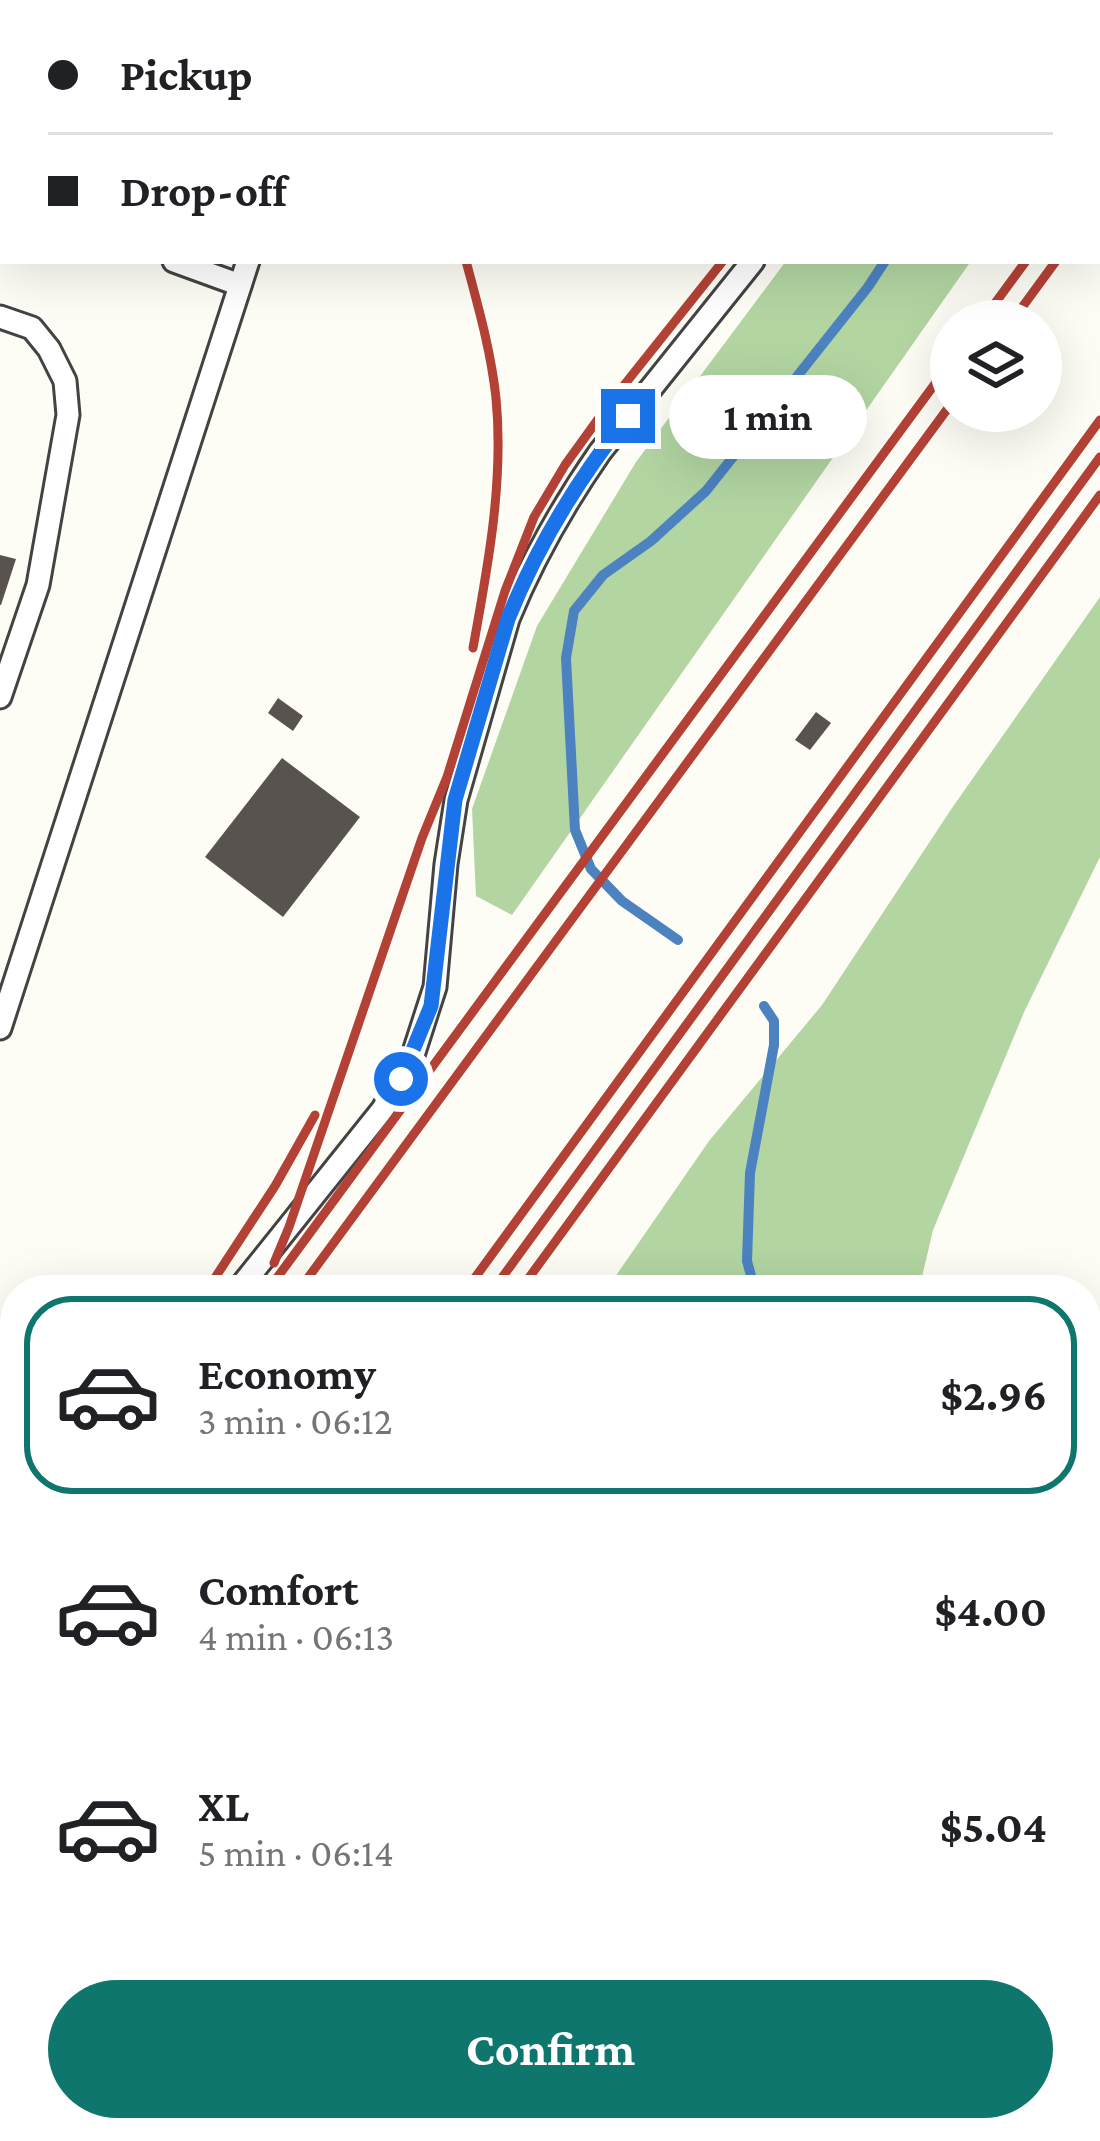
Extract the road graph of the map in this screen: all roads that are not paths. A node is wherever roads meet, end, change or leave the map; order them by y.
1 (182, 264) edge
2 (247, 264) edge
3 (751, 264) edge
4 (240, 285) junction
5 (0, 317) edge
6 (0, 697) edge
7 (0, 1028) edge
8 (250, 1275) edge

1 - 4 lane
2 - 4 lane
3 - 8 lane
4 - 7 lane
5 - 6 lane

